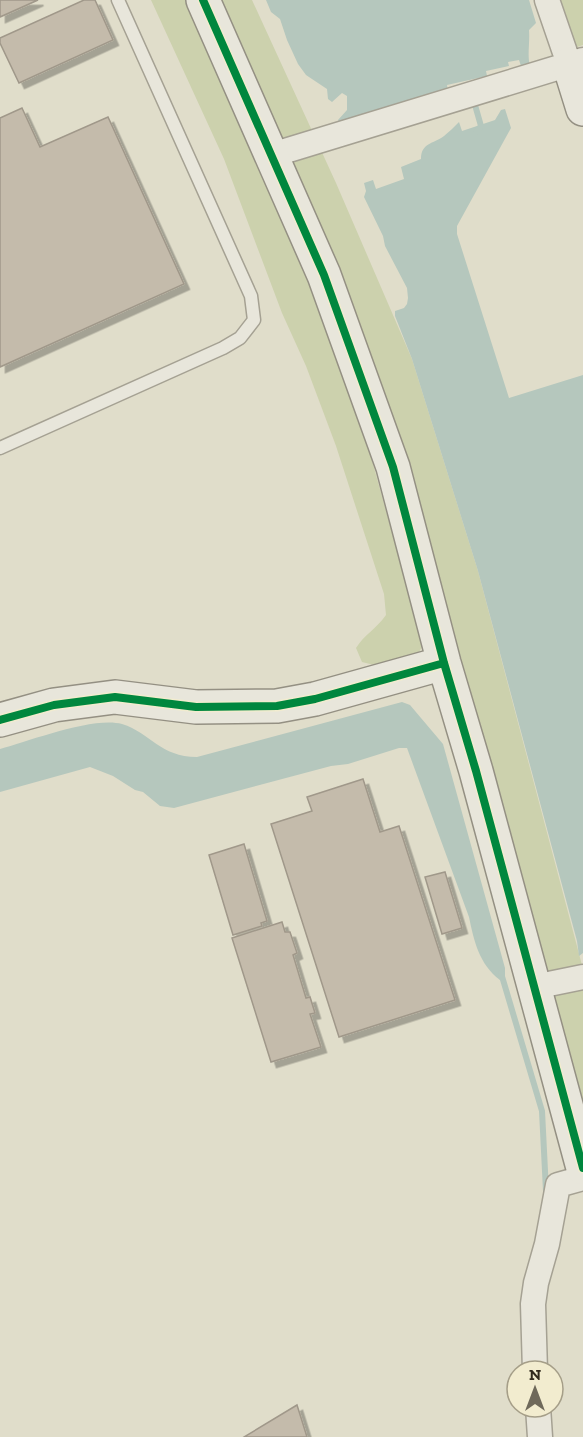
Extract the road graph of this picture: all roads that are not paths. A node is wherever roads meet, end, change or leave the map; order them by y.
1 (118, 0) edge
2 (203, 0) edge
3 (547, 0) edge
4 (576, 62) edge
5 (583, 110) edge
6 (272, 155) junction
7 (0, 448) edge
8 (444, 663) junction
9 (0, 720) edge
10 (583, 977) edge
11 (534, 987) junction
12 (583, 1168) edge
13 (583, 1178) edge
14 (535, 1359) edge
15 (539, 1419) edge
16 (540, 1437) edge

1 - 7 lane
2 - 6 street
3 - 4 street
4 - 5 street
4 - 6 street
6 - 8 street
8 - 9 street
8 - 11 street
10 - 11 street
11 - 12 street
13 - 14 street
15 - 16 street

